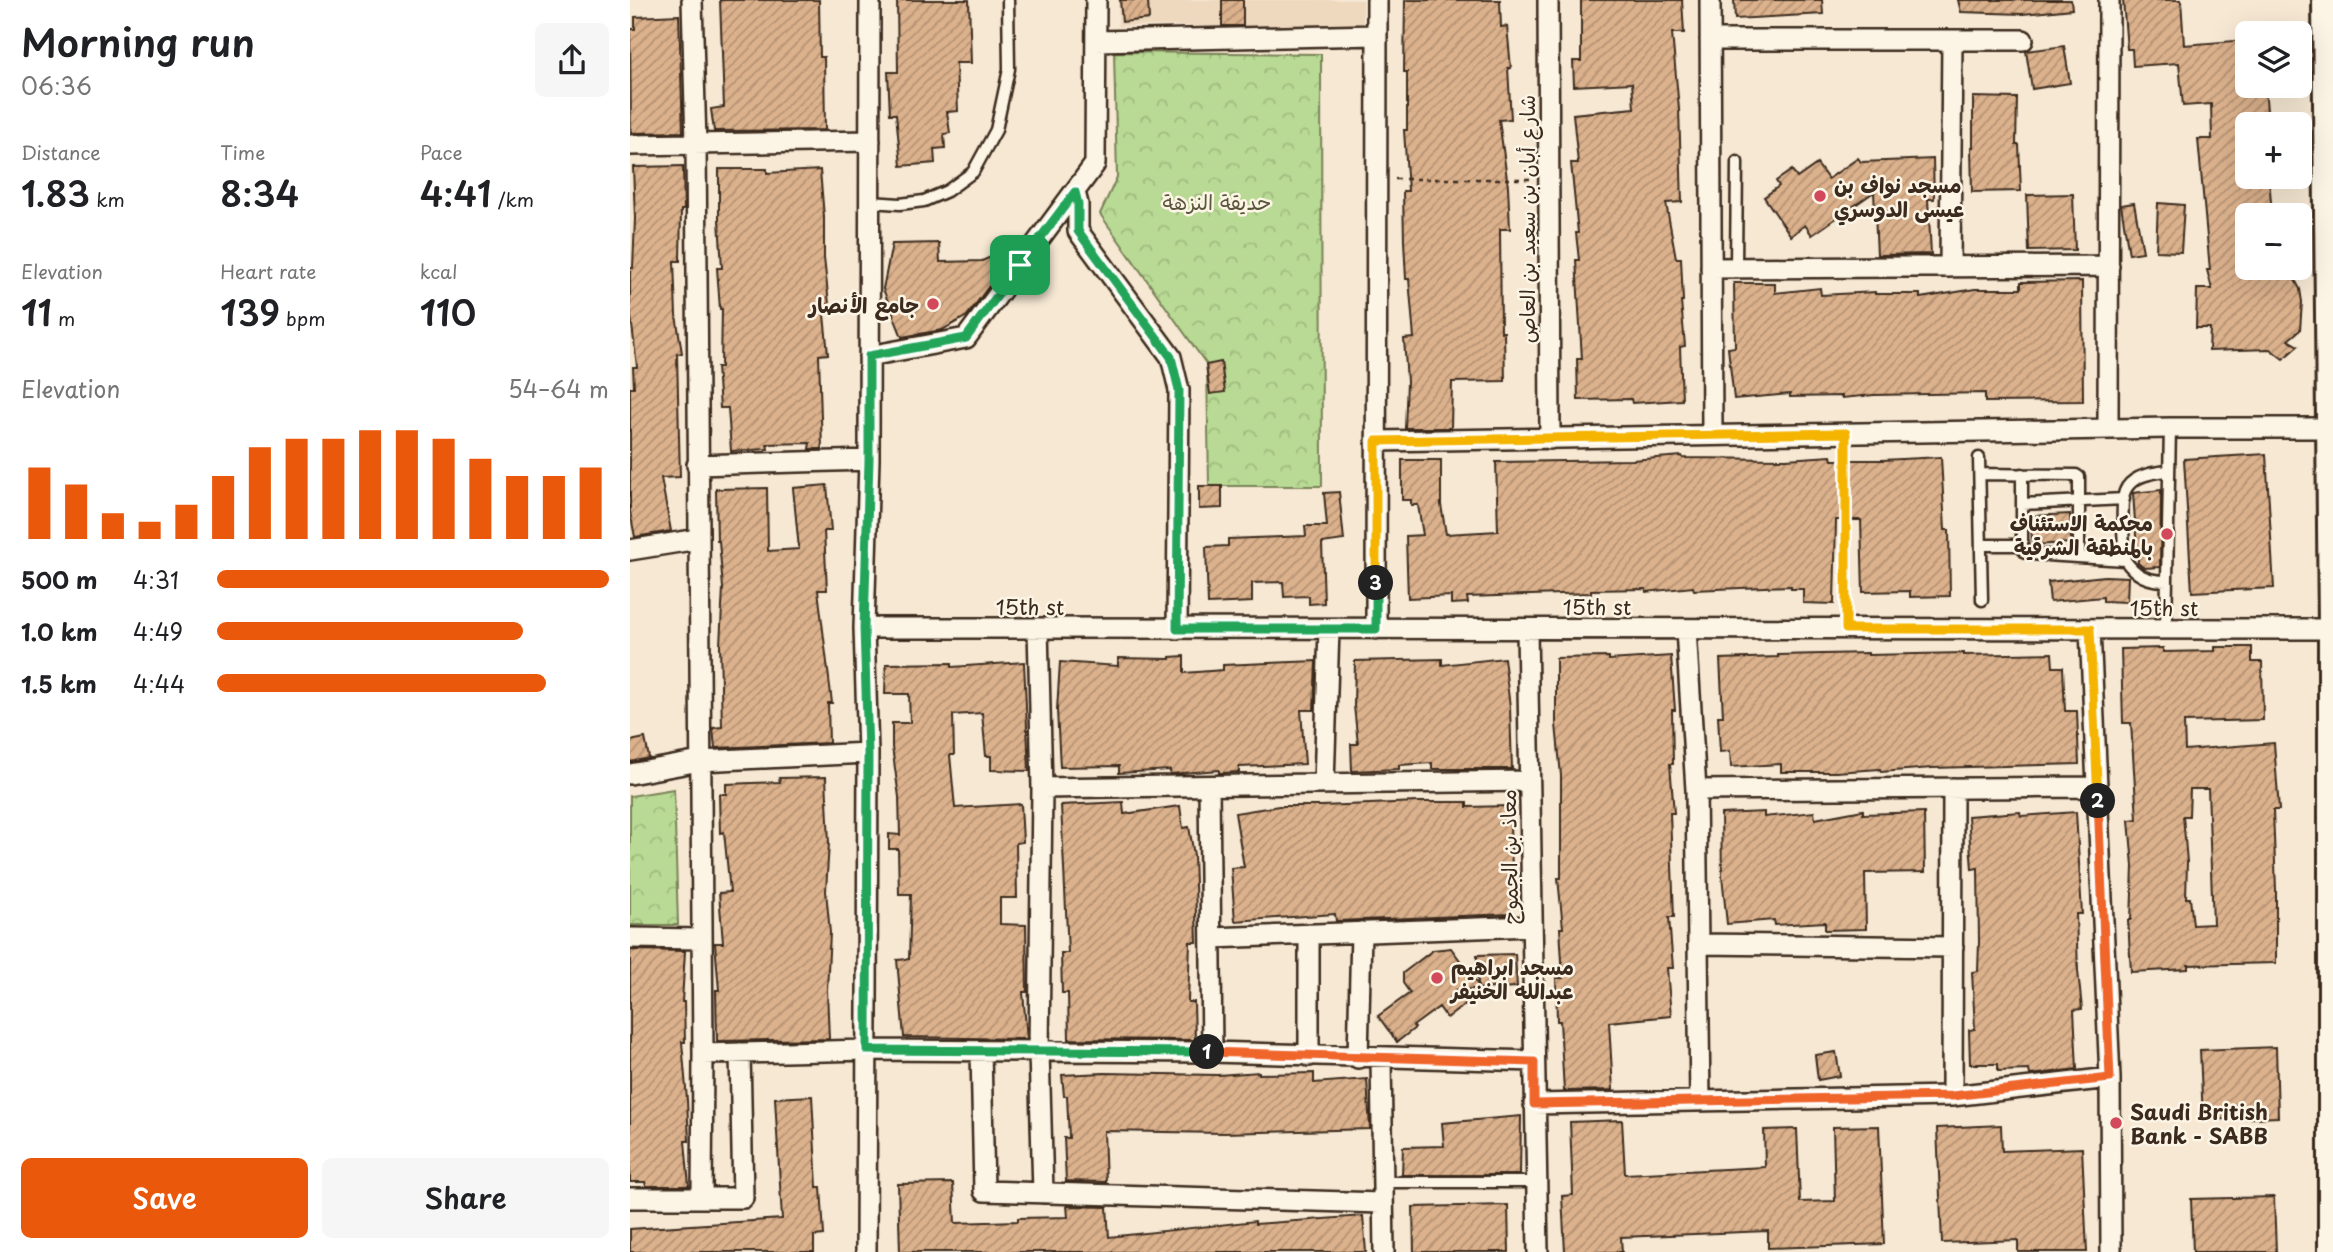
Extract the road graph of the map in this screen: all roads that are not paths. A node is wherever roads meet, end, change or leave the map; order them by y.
1 (692, 0) edge
2 (870, 0) edge
3 (1008, 0) edge
4 (1096, 0) edge
5 (1377, 0) edge
6 (1548, 0) edge
7 (1710, 0) edge
8 (2109, 0) edge
9 (2325, 0) edge
10 (1377, 35) junction
11 (1710, 40) junction
12 (1952, 40) junction
13 (2023, 40) dead end
14 (1096, 41) junction
15 (870, 141) junction
16 (696, 144) junction
17 (630, 145) edge
18 (1737, 162) dead end
19 (1075, 192) junction
20 (870, 202) junction
21 (2109, 266) junction
22 (1950, 267) junction
23 (1711, 268) junction
24 (1736, 268) junction
25 (869, 356) junction
26 (2170, 428) junction
27 (2329, 428) junction
28 (2108, 429) junction
29 (1712, 436) junction
30 (1550, 439) junction
31 (1376, 441) junction
32 (1979, 458) dead end
33 (869, 460) junction
34 (697, 465) junction
35 (2169, 471) junction
36 (1980, 474) junction
37 (2022, 474) junction
38 (2124, 499) junction
39 (2080, 502) junction
40 (2022, 503) junction
41 (698, 539) junction
42 (1981, 545) junction
43 (2022, 545) junction
44 (630, 550) edge
45 (2079, 557) junction
46 (2124, 559) junction
47 (2167, 581) junction
48 (1982, 600) dead end
49 (864, 628) junction
50 (1038, 628) junction
51 (1177, 629) junction
52 (1329, 629) junction
53 (1376, 629) junction
54 (1527, 629) junction
55 (1686, 629) junction
56 (2090, 629) junction
57 (2166, 629) junction
58 (2331, 629) junction
59 (868, 753) junction
60 (700, 761) junction
61 (630, 774) edge
62 (1529, 781) junction
63 (1324, 784) junction
64 (1209, 786) junction
65 (2097, 787) junction
66 (1042, 788) junction
67 (1953, 788) junction
68 (1696, 790) junction
69 (1531, 926) junction
70 (1361, 932) junction
71 (1309, 934) junction
72 (1211, 937) junction
73 (630, 938) edge
74 (702, 939) junction
75 (1698, 944) junction
76 (1953, 947) junction
77 (867, 1050) junction
78 (981, 1051) junction
79 (1039, 1052) junction
80 (1212, 1052) junction
81 (740, 1053) junction
82 (703, 1054) junction
83 (1309, 1056) junction
84 (1359, 1058) junction
85 (1381, 1059) junction
86 (1534, 1062) junction
87 (2110, 1078) junction
88 (1952, 1096) junction
89 (1700, 1101) junction
90 (1534, 1104) junction
91 (1383, 1182) junction
92 (1536, 1182) junction
93 (1043, 1193) junction
94 (630, 1198) edge
95 (702, 1198) junction
96 (1382, 1203) junction
97 (866, 1252) edge
98 (1384, 1252) edge
99 (1538, 1252) edge
100 (2110, 1252) edge
101 (2331, 1252) edge

1 - 16 street
2 - 15 street
3 - 20 lane
4 - 14 street
5 - 10 street
6 - 30 street, شارع أبان بن سعيد بن العاص
7 - 11 street
8 - 21 street
9 - 27 street
10 - 14 street
10 - 31 street
11 - 12 street
11 - 23 street
12 - 13 street
12 - 22 street
14 - 19 street
15 - 16 street
15 - 20 street
16 - 17 street
16 - 34 street
18 - 24 lane
19 - 25 street
19 - 51 street
20 - 25 street
21 - 22 street
21 - 28 street
22 - 24 street
23 - 24 street
23 - 29 street
25 - 33 street
26 - 27 street
26 - 28 street
26 - 35 lane
27 - 58 street
28 - 29 street
29 - 30 street
30 - 31 street
31 - 53 street
32 - 36 lane
33 - 34 street
33 - 49 street
34 - 41 street
35 - 38 lane
35 - 47 lane
36 - 37 lane
36 - 42 lane
37 - 39 lane
37 - 40 lane
38 - 39 lane
38 - 46 lane
39 - 40 lane
39 - 45 lane
40 - 43 lane
41 - 44 street
41 - 60 street
42 - 43 lane
42 - 48 lane
43 - 45 lane
45 - 46 lane
46 - 47 lane
47 - 57 lane
49 - 50 street, 15th st
49 - 59 street
50 - 51 street, 15th st
50 - 66 street
51 - 52 street, 15th st
52 - 53 street, 15th st
52 - 63 street
53 - 54 street, 15th st
54 - 55 street, 15th st
54 - 62 street, معاذ بن الجموح
55 - 56 street, 15th st
55 - 68 street
56 - 57 street, 15th st
56 - 65 street
57 - 58 street, 15th st
58 - 101 street
59 - 60 street
59 - 77 street
60 - 61 street
60 - 74 street
62 - 63 street
62 - 69 street, معاذ بن الجموح
63 - 64 street
64 - 66 street
64 - 72 street
65 - 67 street
65 - 87 street
66 - 79 street
67 - 68 street
67 - 76 street
68 - 75 street
69 - 70 street
69 - 86 street, معاذ بن الجموح
70 - 71 street
70 - 84 street
71 - 72 street
71 - 83 street
72 - 80 street
73 - 74 street
74 - 82 street
75 - 76 street
75 - 89 street
76 - 88 street
77 - 78 street
77 - 81 street
77 - 97 street
78 - 79 street
78 - 93 street
79 - 80 street
79 - 93 street
80 - 83 street
81 - 82 street
81 - 95 street
82 - 95 street
83 - 84 street
84 - 85 street
85 - 86 street
85 - 91 street
86 - 90 street, معاذ بن الجموح
87 - 88 street
87 - 100 street
88 - 89 street
89 - 90 street
90 - 92 street, معاذ بن الجموح
91 - 92 lane
91 - 96 street
92 - 99 street, معاذ بن الجموح
93 - 96 street
94 - 95 street
96 - 98 street

